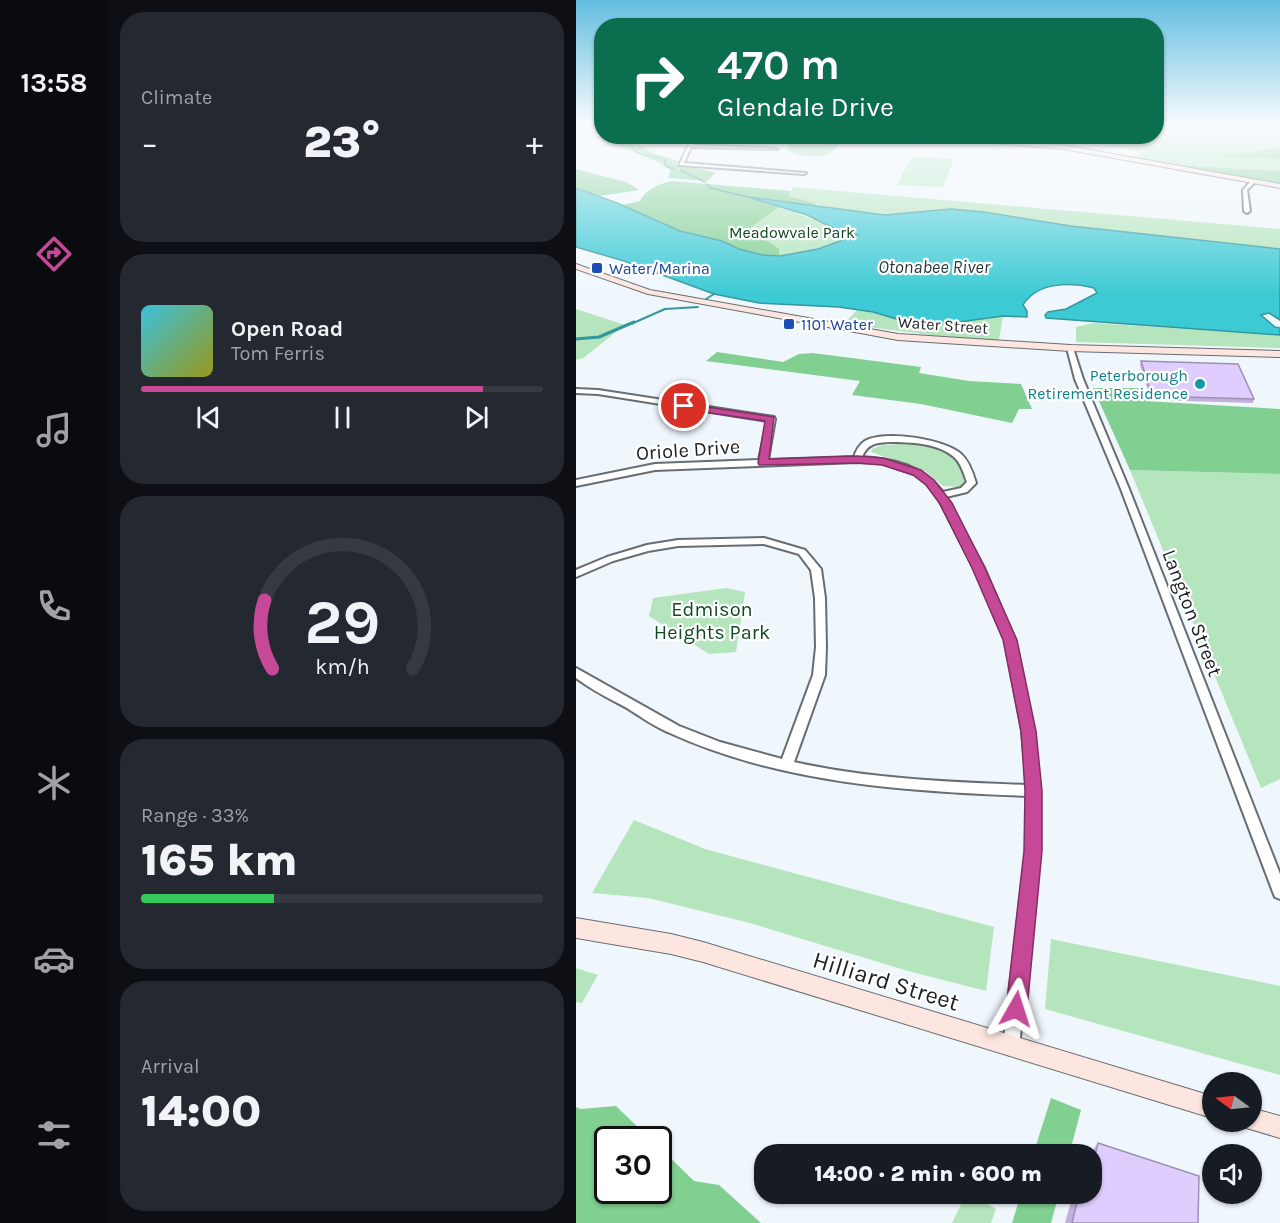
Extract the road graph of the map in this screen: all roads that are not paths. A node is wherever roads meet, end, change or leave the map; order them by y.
1 (1253, 182) joint
2 (1280, 186) edge
3 (1247, 211) dead end
4 (576, 266) edge
5 (1070, 348) junction
6 (1280, 354) edge
7 (576, 391) edge
8 (857, 459) junction
9 (763, 463) junction
10 (576, 483) edge
11 (941, 495) junction
12 (576, 574) edge
13 (576, 672) edge
14 (786, 765) junction
15 (1034, 791) junction
16 (1280, 892) edge
17 (576, 928) edge
18 (1011, 1048) junction
19 (1202, 1104) edge
20 (1262, 1122) edge
21 (1280, 1127) edge

1 - 2 main road
1 - 3 street
4 - 5 main road, Water Street
5 - 6 main road, Water Street
5 - 16 street, Langton Street
7 - 9 street
8 - 9 street, Oriole Drive
8 - 11 street, Oriole Drive
8 - 11 street
9 - 10 street, Oriole Drive
11 - 15 street, Oriole Drive
12 - 14 street
13 - 14 street
14 - 15 street
15 - 18 street, Oriole Drive
17 - 18 main road, Hilliard Street
18 - 19 main road, Hilliard Street
20 - 21 main road

